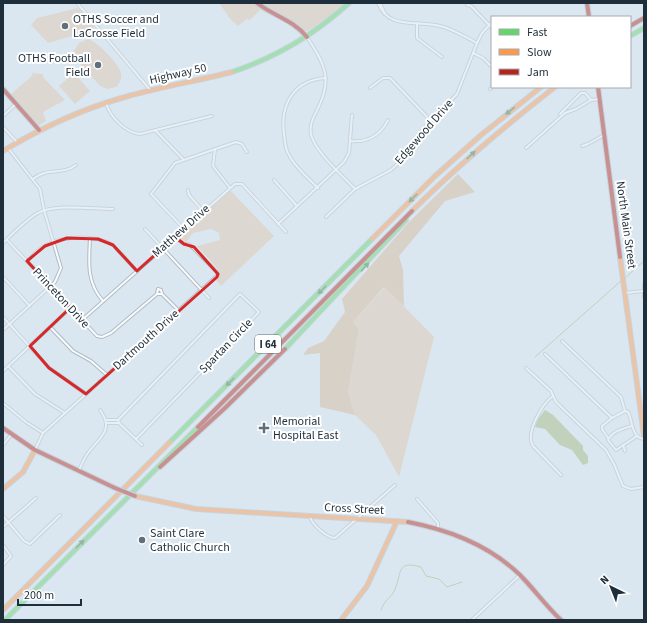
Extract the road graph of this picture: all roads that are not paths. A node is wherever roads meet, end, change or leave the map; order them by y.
1 (77, 3) edge
2 (257, 3) edge
3 (349, 3) edge
4 (379, 3) edge
5 (587, 3) edge
6 (466, 5) dead end
7 (589, 16) edge
8 (644, 18) edge
9 (417, 24) junction
10 (489, 25) joint
11 (631, 25) edge
12 (644, 28) edge
13 (631, 35) edge
14 (307, 37) junction
15 (477, 43) junction
16 (473, 53) junction
17 (442, 57) dead end
18 (491, 66) edge
19 (326, 78) junction
20 (3, 88) edge
21 (370, 88) dead end
22 (540, 88) edge
23 (554, 88) edge
24 (598, 88) edge
25 (151, 91) junction
26 (599, 99) junction
27 (591, 100) junction
28 (106, 103) junction
29 (16, 104) junction
30 (560, 114) dead end
31 (3, 116) edge
32 (212, 116) dead end
33 (352, 116) dead end
34 (388, 120) dead end
35 (431, 121) junction
36 (3, 127) edge
37 (39, 130) junction
38 (155, 130) junction
39 (604, 134) junction
40 (350, 141) junction
41 (18, 142) junction
42 (582, 146) dead end
43 (8, 148) junction
44 (526, 148) dead end
45 (215, 149) junction
46 (3, 151) edge
47 (247, 152) dead end
48 (183, 160) junction
49 (76, 165) dead end
50 (337, 169) junction
51 (455, 170) junction
52 (33, 180) junction
53 (274, 180) dead end
54 (230, 188) junction
55 (318, 188) junction
56 (355, 189) junction
57 (188, 190) dead end
58 (297, 206) junction
59 (113, 209) dead end
60 (44, 210) junction
61 (204, 211) junction
62 (326, 217) dead end
63 (278, 224) junction
64 (145, 229) dead end
65 (184, 229) junction
66 (286, 232) dead end
67 (175, 236) junction
68 (90, 238) junction
69 (7, 240) junction
70 (54, 241) junction
71 (3, 243) edge
72 (162, 248) junction
73 (27, 261) junction
74 (137, 271) junction
75 (3, 277) edge
76 (644, 284) edge
77 (50, 287) junction
78 (202, 290) junction
79 (643, 291) junction
80 (625, 293) junction
81 (156, 294) junction
82 (162, 294) junction
83 (644, 297) edge
84 (209, 298) dead end
85 (103, 301) junction
86 (30, 306) junction
87 (70, 308) junction
88 (179, 311) junction
89 (3, 317) edge
90 (82, 320) junction
91 (10, 324) junction
92 (50, 327) junction
93 (3, 330) edge
94 (562, 341) dead end
95 (30, 346) junction
96 (545, 354) dead end
97 (8, 366) junction
98 (526, 368) dead end
99 (3, 370) edge
100 (107, 375) junction
101 (86, 394) junction
102 (553, 396) junction
103 (3, 403) edge
104 (100, 410) dead end
105 (625, 411) junction
106 (65, 413) junction
107 (612, 418) junction
108 (118, 421) junction
109 (106, 422) junction
110 (632, 426) junction
111 (3, 428) edge
112 (43, 433) junction
113 (11, 435) junction
114 (637, 436) junction
115 (608, 438) junction
116 (644, 438) edge
117 (136, 439) junction
118 (630, 440) junction
119 (632, 444) dead end
120 (3, 445) edge
121 (142, 445) dead end
122 (623, 446) junction
123 (35, 450) junction
124 (616, 450) junction
125 (625, 451) dead end
126 (615, 453) dead end
127 (79, 471) junction
128 (561, 475) dead end
129 (143, 482) junction
130 (395, 485) dead end
131 (644, 487) edge
132 (3, 489) edge
133 (36, 498) dead end
134 (417, 500) dead end
135 (60, 515) dead end
136 (3, 516) edge
137 (310, 516) junction
138 (357, 519) junction
139 (397, 521) junction
140 (8, 522) junction
141 (3, 527) edge
142 (438, 528) junction
143 (3, 545) edge
144 (3, 565) edge
145 (520, 575) junction
146 (3, 610) edge
147 (5, 620) edge
148 (341, 620) edge
149 (472, 620) edge
150 (562, 620) edge

1 - 25 street
2 - 14 main road
3 - 14 main road, Highway 50
4 - 9 street
5 - 7 main road
6 - 10 street
8 - 11 main road
9 - 15 street
9 - 17 street
10 - 15 street, Edgewood Drive
12 - 13 main road
14 - 19 street
14 - 25 main road, Highway 50
15 - 16 street, Edgewood Drive
16 - 18 street
16 - 35 street, Edgewood Drive
19 - 50 street
19 - 55 street
20 - 29 main road
21 - 35 street
22 -> 146 main road, I 64
51 -> 23 main road, I 64
24 - 26 main road, North Main Street
25 - 28 main road, Highway 50
26 - 27 street
26 - 39 main road, North Main Street
27 - 30 street
27 - 44 street
28 - 37 main road, Highway 50
28 - 38 street
29 - 31 street
29 - 37 main road
32 - 38 street
33 - 40 street
34 - 40 street
35 - 56 street, Edgewood Drive
36 - 41 street
37 - 41 main road, Highway 50
38 - 48 street
39 - 42 street
39 - 80 main road, North Main Street
40 - 50 street
41 - 43 main road, Highway 50
43 - 46 main road, Highway 50
43 - 52 street
45 - 47 street
45 - 48 street
45 - 54 street
48 - 65 street
49 - 52 street
50 - 55 street
50 - 56 street
51 - 129 main road, I 64
129 -> 51 main road
52 - 60 street
53 - 58 street
54 - 61 street, Matthew Drive
54 - 63 street
55 - 58 street
56 - 62 street, Edgewood Drive
57 - 61 street
58 - 63 street
59 - 60 street
60 - 69 street
60 - 70 street
61 - 65 street, Matthew Drive
63 - 66 street
64 - 72 street
65 - 67 street, Matthew Drive
67 - 72 street, Matthew Drive
67 - 78 street, Dartmouth Drive
68 - 70 street
68 - 74 street
68 - 85 street
69 - 71 street
69 - 73 street, Princeton Drive
70 - 73 street
70 - 77 street
72 - 74 street, Matthew Drive
72 - 78 street
73 - 77 street, Princeton Drive
74 - 85 street, Matthew Drive
75 - 86 street
76 - 79 street
77 - 86 street
77 - 87 street, Princeton Drive
78 - 84 street
78 - 88 street, Dartmouth Drive
79 - 80 street
79 - 83 street
80 - 116 main road, North Main Street
81 - 82 street
81 - 82 street
81 - 90 street, Princeton Drive
82 - 88 street
85 - 90 street, Matthew Drive
86 - 91 street
87 - 90 street, Princeton Drive
87 - 92 street
88 - 100 street, Dartmouth Drive
89 - 91 street
91 - 93 street
91 - 95 street
92 - 95 street
92 - 100 street
94 - 105 street
95 - 97 street
95 - 101 street
96 - 107 street
97 - 99 street
97 - 106 street
98 - 102 street
100 - 101 street, Dartmouth Drive
101 - 106 street, Dartmouth Drive
102 - 128 street
102 - 131 street
103 - 112 street
104 - 109 street
105 - 107 street
105 - 110 street
106 - 112 street, Dartmouth Drive
107 - 115 street
108 - 109 street
108 - 117 street
108 - 117 street, Spartan Circle
109 - 127 street
110 - 114 street
110 - 115 street
111 - 113 main road, Cross Street
112 - 123 street, Dartmouth Drive
113 - 120 street
113 - 123 main road, Cross Street
114 - 116 street
114 - 118 street
115 - 124 street
117 - 121 street
118 - 119 street
118 - 122 street
122 - 124 street
122 - 125 street
123 - 127 main road, Cross Street
123 - 132 main road
124 - 126 street
127 - 137 main road, Cross Street, bridge
147 -> 129 main road, I 64
130 - 138 street
133 - 140 street
134 - 142 street
135 - 140 street
136 - 140 street
137 - 138 main road, Cross Street
137 - 138 street
138 - 139 main road, Cross Street
139 - 142 main road, Cross Street
139 - 148 main road
140 - 141 street
142 - 145 main road, Cross Street
143 - 144 street
145 - 149 street
145 - 150 main road, Cross Street

